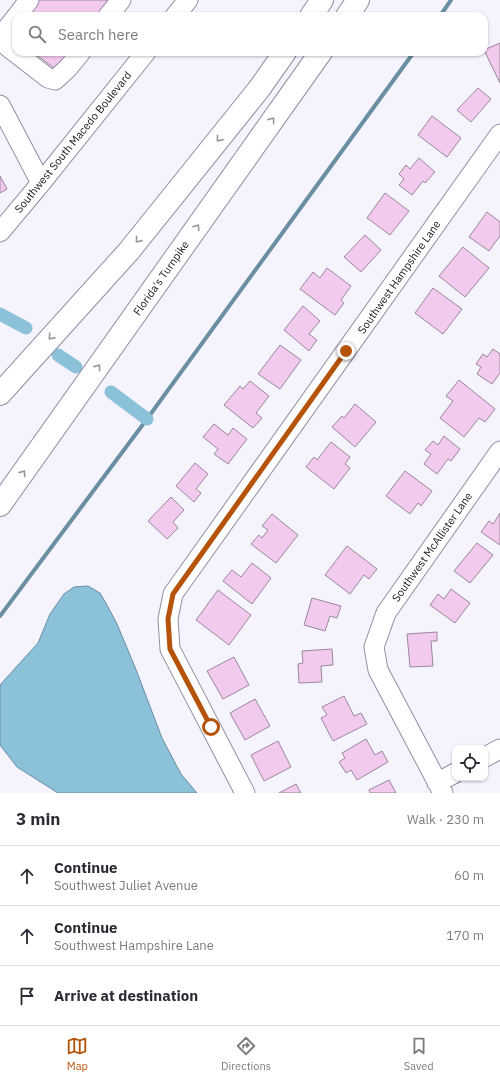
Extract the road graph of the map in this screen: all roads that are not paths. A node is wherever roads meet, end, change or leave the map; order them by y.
1 (29, 0) edge
2 (121, 0) edge
3 (188, 0) edge
4 (322, 0) edge
5 (358, 0) edge
6 (19, 12) edge
7 (111, 12) edge
8 (178, 12) edge
9 (313, 12) edge
10 (349, 12) edge
11 (12, 21) edge
12 (2, 42) edge
13 (12, 50) edge
14 (19, 56) edge
15 (78, 56) edge
16 (143, 56) edge
17 (282, 56) edge
18 (318, 56) edge
19 (2, 113) edge
20 (500, 134) edge
21 (41, 183) junction
22 (0, 232) edge
23 (0, 394) edge
24 (500, 451) edge
25 (0, 505) edge
26 (500, 749) edge
27 (488, 755) edge
28 (452, 776) edge
29 (440, 788) edge
30 (245, 793) edge

1 - 6 street
2 - 7 street
3 - 8 street
4 - 9 highway
5 - 10 highway
11 - 12 street
12 - 13 street
14 - 15 street
16 - 21 street, Southwest South Macedo Boulevard
17 -> 23 highway
25 -> 18 highway, Florida's Turnpike
19 - 21 street
20 - 30 street, Southwest Hampshire Lane
21 - 22 street, Southwest South Macedo Boulevard
24 - 29 street, Southwest McAllister Lane
26 - 27 street
28 - 29 street

